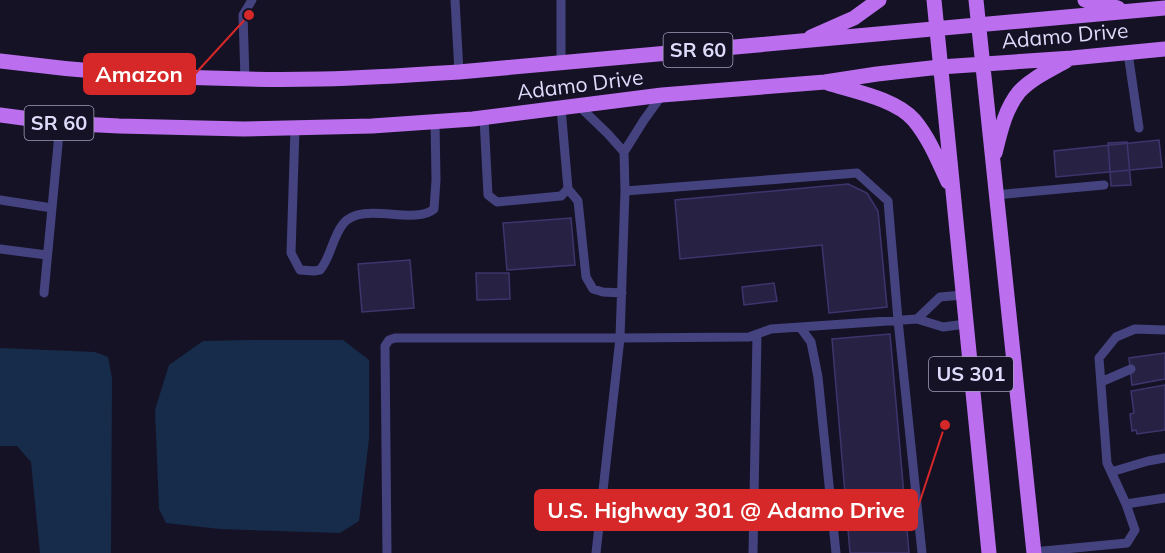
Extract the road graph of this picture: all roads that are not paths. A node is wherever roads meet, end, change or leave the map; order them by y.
1 (252, 0) edge
2 (455, 0) edge
3 (561, 0) edge
4 (879, 0) edge
5 (934, 0) edge
6 (976, 0) edge
7 (1084, 0) edge
8 (1165, 8) edge
9 (1132, 11) junction
10 (978, 26) junction
11 (936, 29) junction
12 (798, 42) junction
13 (1165, 49) edge
14 (1128, 52) junction
15 (1072, 58) junction
16 (0, 61) edge
17 (561, 63) junction
18 (982, 64) junction
19 (940, 68) junction
20 (459, 72) junction
21 (245, 79) junction
22 (825, 82) junction
23 (662, 95) junction
24 (579, 106) junction
25 (561, 108) junction
26 (0, 115) edge
27 (484, 118) junction
28 (435, 121) junction
29 (60, 123) junction
30 (1138, 128) dead end
31 (295, 129) junction
32 (624, 152) junction
33 (992, 165) junction
34 (1104, 185) dead end
35 (568, 189) junction
36 (625, 191) junction
37 (953, 195) junction
38 (995, 195) junction
39 (0, 200) edge
40 (52, 208) junction
41 (0, 249) edge
42 (47, 255) junction
43 (622, 292) junction
44 (44, 293) dead end
45 (963, 295) junction
46 (917, 319) junction
47 (898, 320) junction
48 (966, 324) junction
49 (800, 327) junction
50 (1165, 330) edge
51 (757, 334) junction
52 (620, 339) junction
53 (1131, 369) dead end
54 (1101, 382) junction
55 (1165, 458) edge
56 (1111, 472) junction
57 (1165, 498) edge
58 (1126, 504) junction
59 (387, 553) edge
60 (596, 553) edge
61 (753, 553) edge
62 (836, 553) edge
63 (922, 553) edge
64 (989, 553) edge
65 (1034, 553) edge

1 - 21 lane
2 - 20 lane
3 - 17 lane
4 - 12 main road
5 - 11 main road, US 301
6 - 10 main road, US 301
7 - 9 main road
8 - 9 main road, Adamo Drive / SR 60
9 - 10 main road, Adamo Drive / SR 60
10 - 11 main road, Adamo Drive / SR 60
10 - 18 main road, US 301
11 - 12 main road, Adamo Drive / SR 60
11 - 19 main road, US 301
12 - 17 main road, Adamo Drive / SR 60
13 - 14 main road, Adamo Drive
14 - 15 main road, Adamo Drive
14 - 30 lane
15 - 18 main road, Adamo Drive
15 - 33 main road
16 - 21 main road, Adamo Drive / SR 60
17 - 20 main road, Adamo Drive / SR 60
18 - 19 main road, Adamo Drive
18 - 33 main road, US 301
19 - 22 main road, Adamo Drive / SR 60
19 - 37 main road, US 301
20 - 21 main road, Adamo Drive / SR 60
22 - 23 main road, Adamo Drive / SR 60
22 - 37 main road
23 - 24 main road, Adamo Drive / SR 60
23 - 32 lane
24 - 25 main road, Adamo Drive / SR 60
24 - 32 lane
25 - 27 main road, Adamo Drive / SR 60
25 - 35 lane
26 - 29 main road, Adamo Drive / SR 60
27 - 28 main road, Adamo Drive / SR 60
27 - 35 lane
28 - 31 main road, Adamo Drive / SR 60
28 - 31 lane
29 - 31 main road, Adamo Drive / SR 60
29 - 40 lane
32 - 36 lane
33 - 38 main road, US 301
34 - 38 lane
35 - 43 lane
36 - 43 lane
36 - 47 lane
37 - 45 main road, US 301
38 - 65 main road, US 301
39 - 40 lane
40 - 42 lane
41 - 42 lane
42 - 44 lane
43 - 52 lane
45 - 46 lane
45 - 48 main road, US 301
46 - 47 lane
46 - 48 lane
47 - 49 lane
47 - 63 lane
48 - 64 main road, US 301
49 - 51 lane
49 - 62 lane
50 - 54 lane
51 - 52 lane
51 - 61 lane
52 - 59 lane
52 - 60 lane
53 - 54 lane
54 - 56 lane
55 - 56 lane
56 - 58 lane
57 - 58 lane
58 - 65 lane

